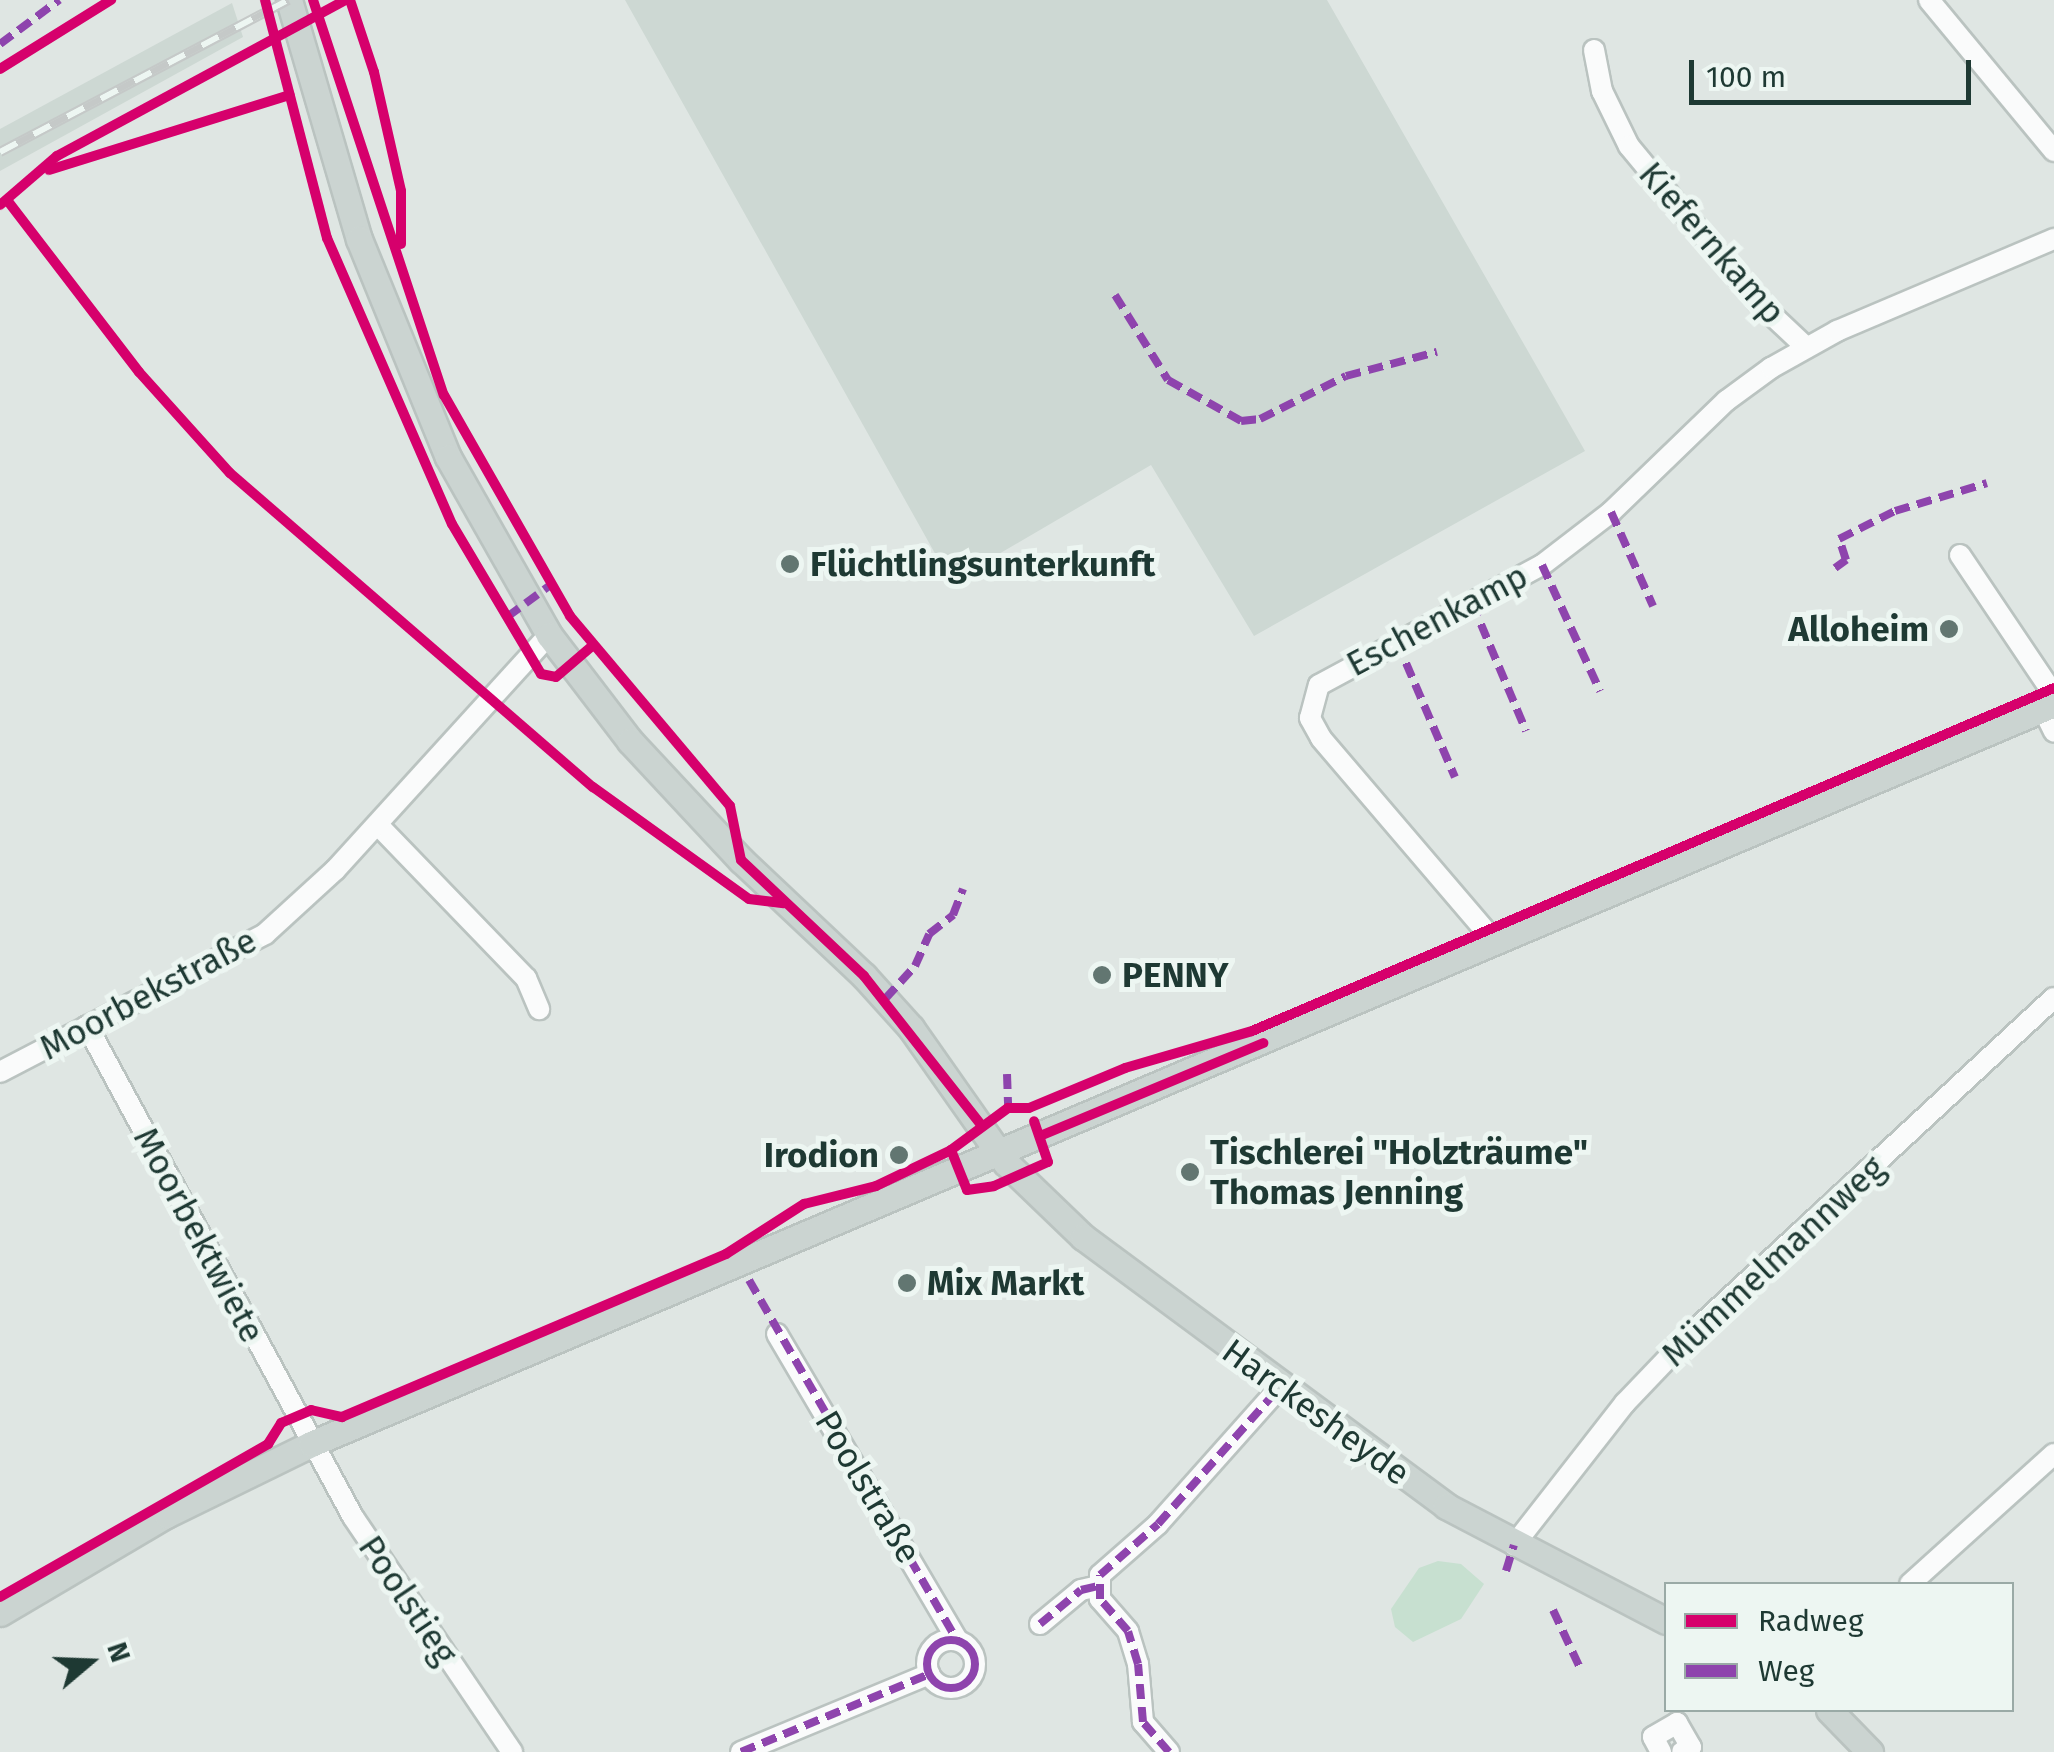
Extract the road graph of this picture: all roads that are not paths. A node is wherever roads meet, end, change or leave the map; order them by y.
1 (289, 0) edge
2 (1929, 0) edge
3 (1594, 50) dead end
4 (2054, 151) edge
5 (2054, 239) edge
6 (1806, 348) junction
7 (1960, 555) dead end
8 (548, 635) junction
9 (2051, 710) edge
10 (378, 826) junction
11 (1495, 942) junction
12 (2054, 998) edge
13 (539, 1009) dead end
14 (87, 1026) junction
15 (0, 1072) edge
16 (1001, 1154) junction
17 (777, 1334) dead end
18 (1280, 1387) junction
19 (312, 1444) junction
20 (2054, 1454) edge
21 (1514, 1544) junction
22 (1912, 1582) edge
23 (1098, 1586) junction
24 (0, 1613) edge
25 (1664, 1620) edge
26 (1040, 1624) dead end
27 (957, 1640) junction
28 (928, 1674) junction
29 (1832, 1712) edge
30 (512, 1752) edge
31 (741, 1752) edge
32 (1169, 1752) edge
33 (1662, 1752) edge
34 (1682, 1752) edge
35 (1870, 1752) edge

1 - 8 main road, Harckesheyde
2 - 4 street
3 - 6 street, Kiefernkamp
5 - 6 street, Kiefernkamp
6 - 11 street, Eschenkamp
7 - 9 street
8 - 10 street, Moorbekstraße
8 - 16 main road, Harckesheyde
9 - 11 main road
10 - 13 street
10 - 14 street, Moorbekstraße
11 - 16 main road
12 - 21 street, Mümmelmannweg
14 - 15 street, Moorbekstraße
14 - 19 street, Moorbektwiete
16 - 18 main road, Harckesheyde
16 - 19 main road
17 - 27 street, Poolstraße
18 - 21 main road, Harckesheyde
18 - 23 street
19 - 24 main road
19 - 30 street, Poolstieg
20 - 22 street
21 - 25 main road, Harckesheyde
23 - 26 street
23 - 32 street
27 - 28 street, Poolstraße
27 - 28 street, Poolstraße
28 - 31 street, Poolstraße
29 - 35 main road
33 - 34 street

